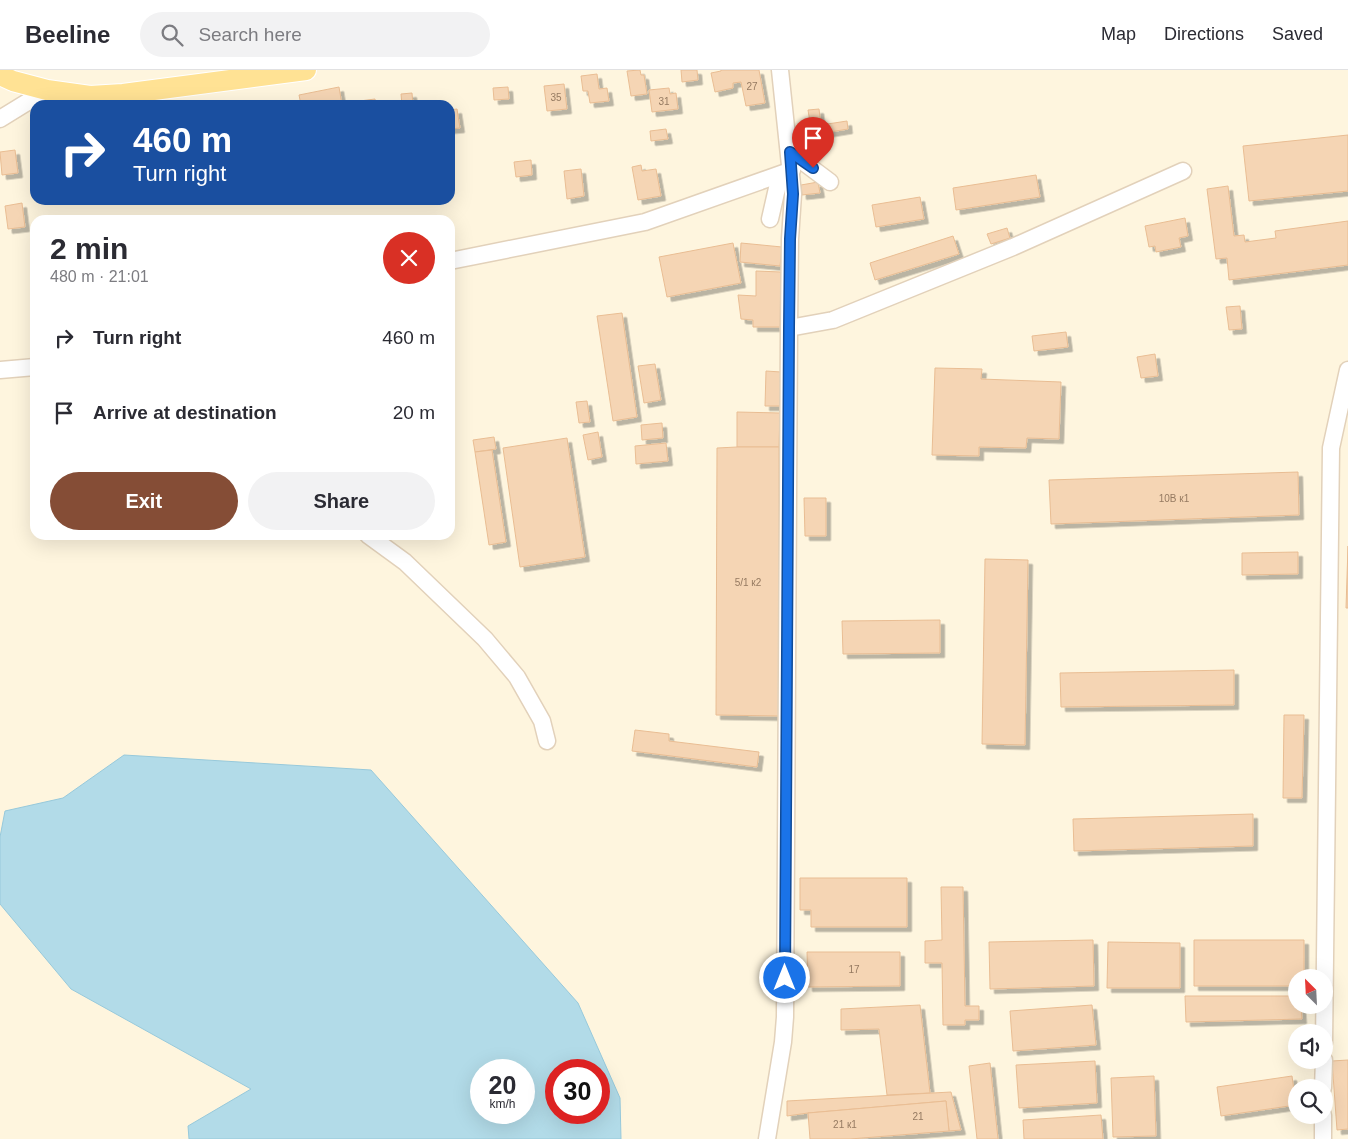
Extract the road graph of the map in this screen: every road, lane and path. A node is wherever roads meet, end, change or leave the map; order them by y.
1 (306, 70) edge
2 (780, 70) edge
3 (0, 75) edge
4 (47, 90) junction
5 (30, 100) edge
6 (31, 100) edge
7 (0, 119) edge
8 (790, 152) junction
9 (1183, 171) dead end
10 (786, 172) junction
11 (830, 182) dead end
12 (770, 219) dead end
13 (455, 260) edge
14 (789, 328) junction
15 (30, 367) edge
16 (0, 370) edge
17 (1348, 370) edge
18 (375, 540) edge
19 (547, 741) dead end
20 (1324, 1024) edge
21 (1323, 1124) edge
22 (767, 1139) edge
23 (1323, 1139) edge

1 - 4 main road
2 - 8 street
3 - 4 main road
4 - 6 street
5 - 7 street
8 - 10 street
8 - 11 street
9 - 14 street
10 - 12 street
10 - 13 street
10 - 14 street
14 - 22 street
15 - 16 street
17 - 20 street
18 - 19 street
21 - 23 street

